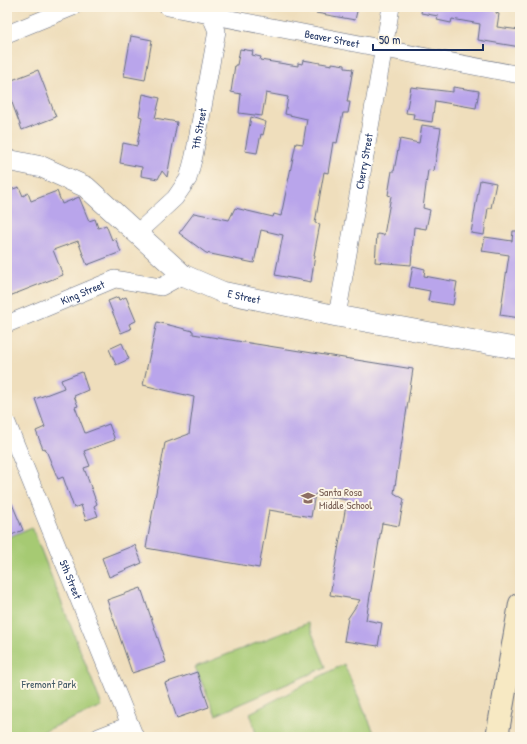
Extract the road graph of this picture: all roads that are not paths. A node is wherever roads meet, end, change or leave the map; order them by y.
1 (73, 7) edge
2 (168, 7) edge
3 (391, 7) edge
4 (209, 11) edge
5 (7, 34) edge
6 (384, 48) junction
7 (520, 75) edge
8 (7, 160) edge
9 (137, 233) junction
10 (183, 275) junction
11 (338, 316) junction
12 (7, 324) edge
13 (520, 349) edge
14 (7, 423) edge
15 (520, 604) edge
16 (132, 731) edge
17 (99, 737) edge
18 (497, 737) edge

1 - 5 street
2 - 4 street, Beaver Street
3 - 6 street, Cherry Street
4 - 6 street, Beaver Street
4 - 9 street, 7th Street
6 - 7 street, Beaver Street
6 - 11 street, Cherry Street
8 - 9 street, E Street
9 - 10 street, E Street
10 - 11 street, E Street
10 - 12 street, King Street
11 - 13 street, E Street
14 - 16 street, 5th Street
15 - 18 main road
16 - 17 street

